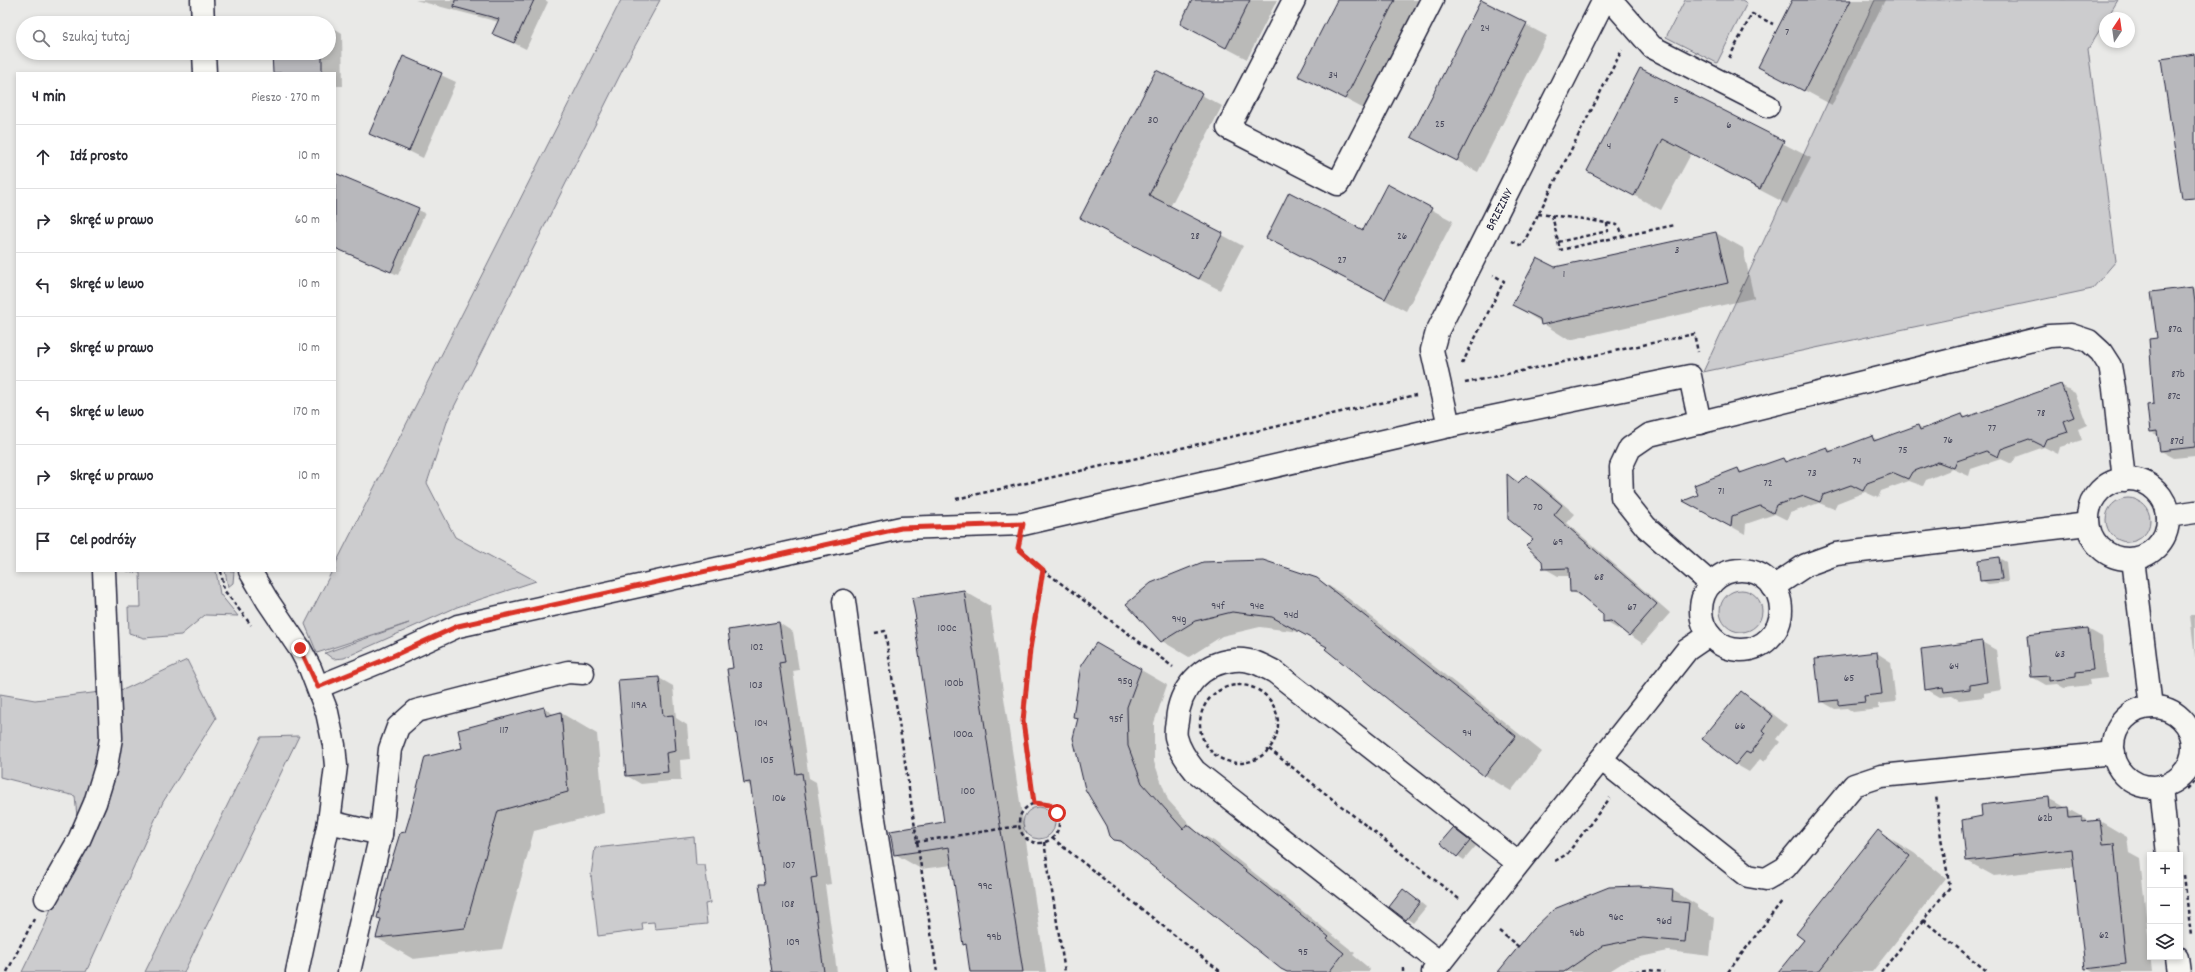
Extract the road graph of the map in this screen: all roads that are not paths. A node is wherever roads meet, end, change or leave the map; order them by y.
1 (202, 0) edge
2 (1294, 0) edge
3 (1432, 0) edge
4 (1604, 0) edge
5 (1611, 0) edge
6 (203, 16) edge
7 (204, 60) edge
8 (205, 72) edge
9 (1768, 106) dead end
10 (1700, 423) junction
11 (1449, 426) junction
12 (2124, 480) junction
13 (2195, 512) edge
14 (2168, 516) junction
15 (2088, 524) junction
16 (2133, 559) junction
17 (104, 572) edge
18 (251, 572) edge
19 (1711, 584) junction
20 (1773, 587) junction
21 (844, 601) dead end
22 (1709, 635) junction
23 (583, 673) dead end
24 (318, 687) junction
25 (2151, 707) junction
26 (2194, 743) edge
27 (2114, 753) junction
28 (1601, 759) junction
29 (2161, 786) junction
30 (329, 822) junction
31 (381, 834) junction
32 (2168, 852) edge
33 (1518, 863) junction
34 (46, 898) road end
35 (2177, 960) edge
36 (1437, 967) edge
37 (297, 972) edge
38 (349, 972) edge
39 (899, 972) edge
40 (2178, 972) edge

1 - 6 street
2 - 3 street
4 - 11 street, BRZEZINY
5 - 9 street
7 - 8 street
10 - 11 street
10 - 12 street
10 - 19 street
11 - 24 street
12 - 14 street
12 - 15 street
13 - 14 street
14 - 16 street
15 - 16 street
15 - 20 street
16 - 25 street
17 - 34 street
18 - 24 street
19 - 20 street
19 - 22 street
20 - 22 street
21 - 39 street
22 - 28 street
23 - 31 street
24 - 30 street
25 - 26 street
25 - 27 street
26 - 29 street
27 - 28 street
27 - 29 street
28 - 33 street
29 - 32 street
30 - 31 street
30 - 37 street
31 - 38 street
33 - 36 street
33 - 36 street
35 - 40 street

